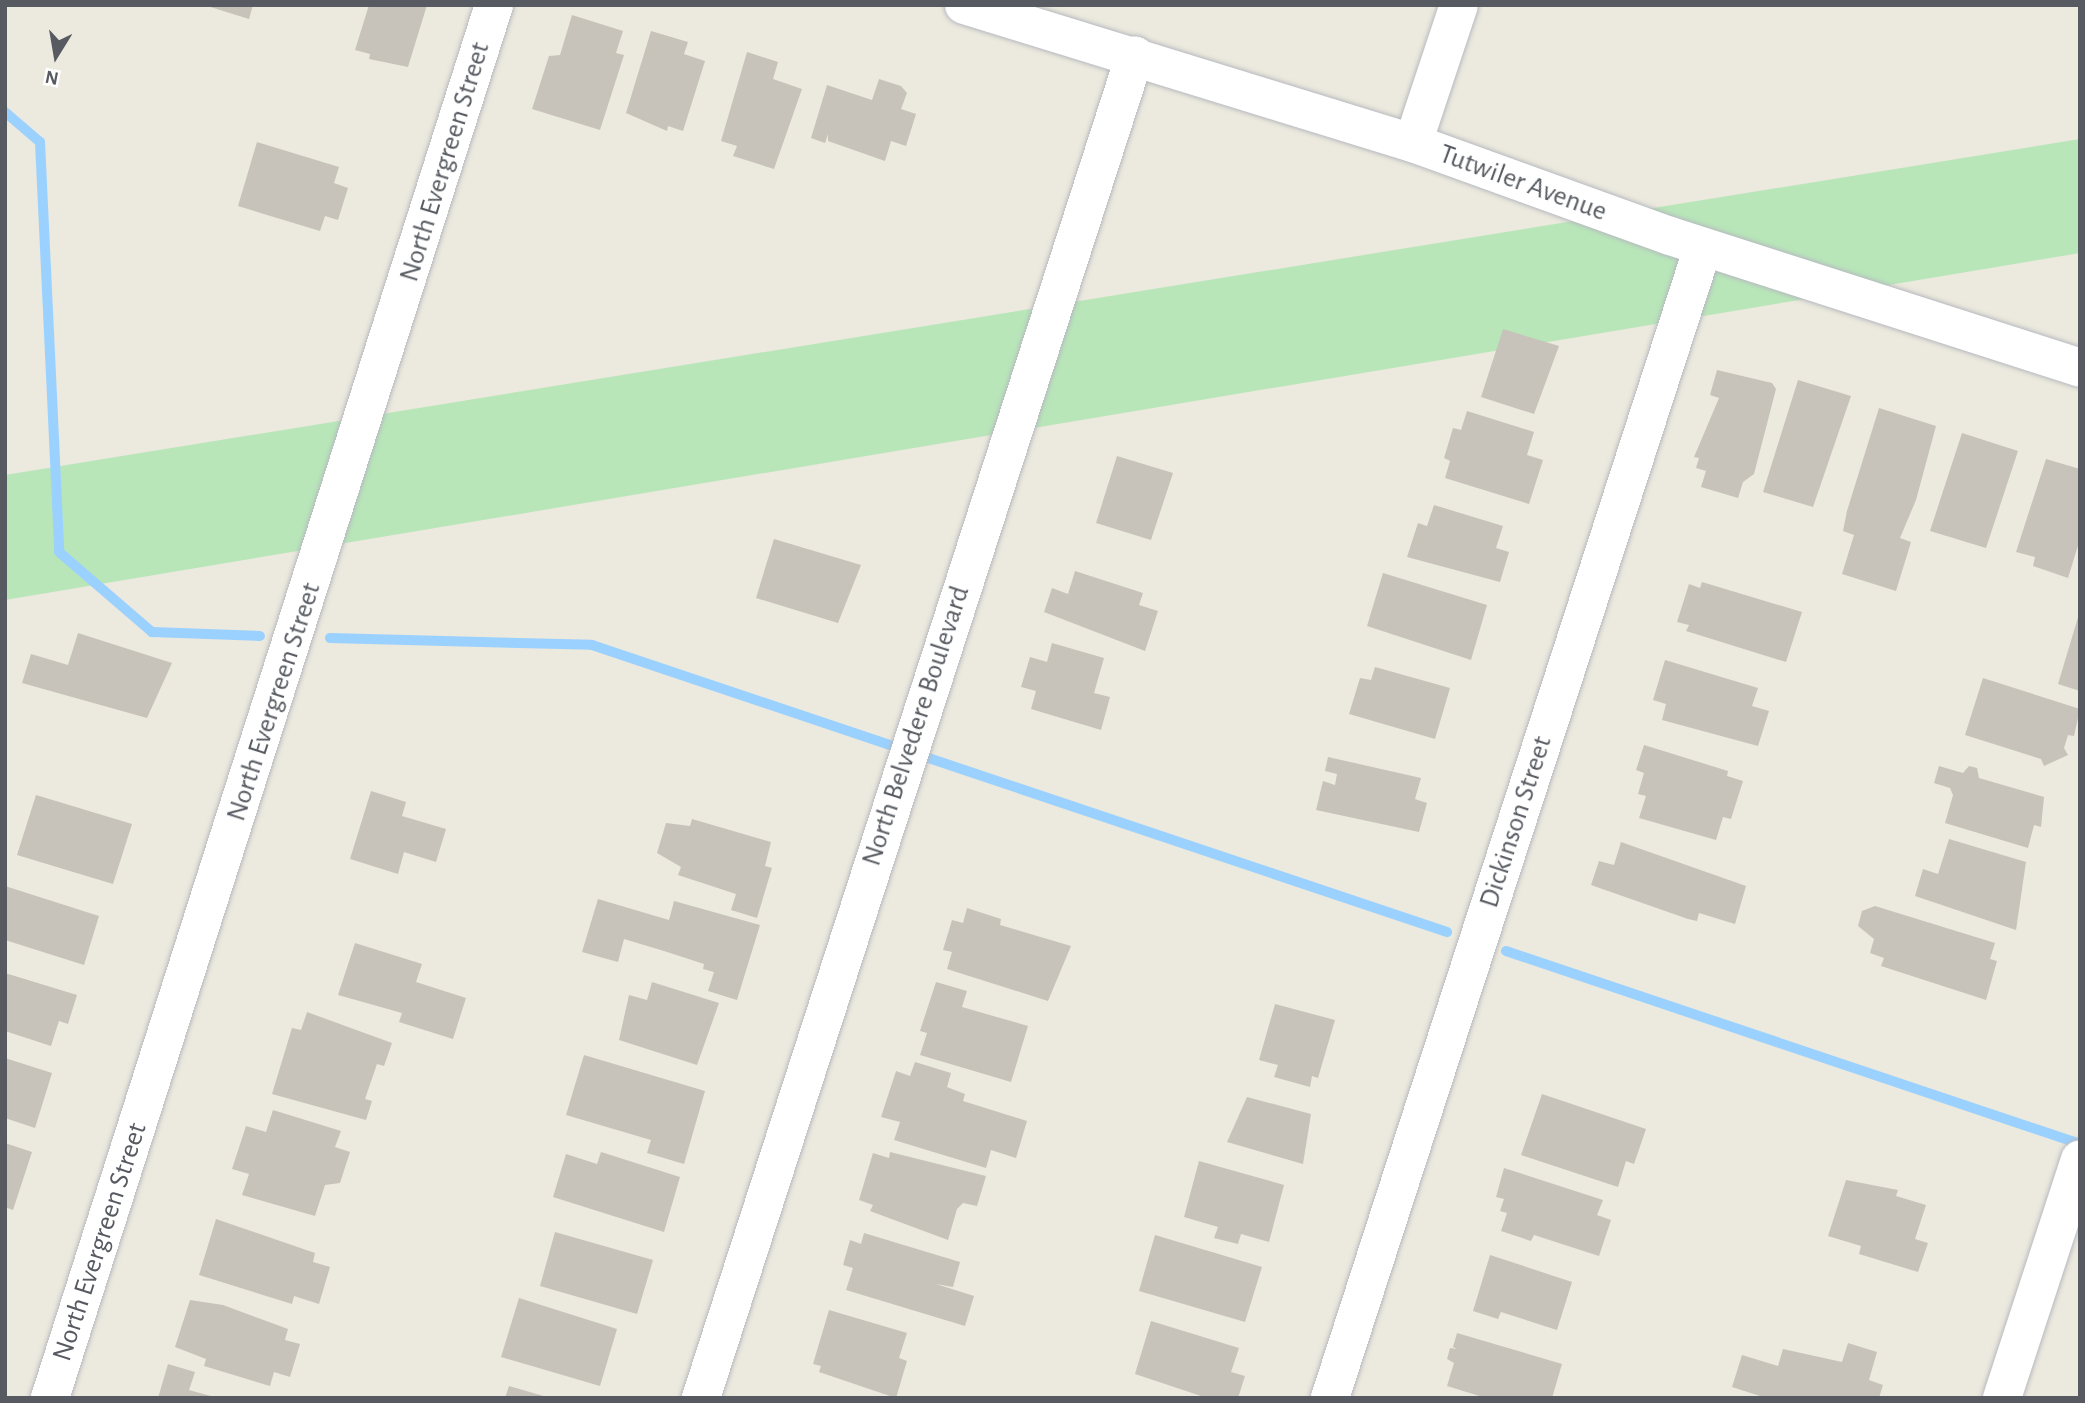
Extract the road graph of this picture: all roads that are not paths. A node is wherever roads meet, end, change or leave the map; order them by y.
1 (494, 5) edge
2 (964, 5) edge
3 (1459, 5) edge
4 (1135, 55) junction
5 (1413, 143) junction
6 (1703, 247) junction
7 (2080, 368) edge
8 (2077, 1169) edge
9 (50, 1398) edge
10 (701, 1398) edge
11 (1330, 1398) edge
12 (2002, 1398) edge

1 - 9 street, North Evergreen Street
2 - 4 street, Tutwiler Avenue
3 - 5 street
4 - 5 street, Tutwiler Avenue
4 - 10 street, North Belvedere Boulevard
5 - 6 street, Tutwiler Avenue
6 - 7 street, Tutwiler Avenue
6 - 11 street, Dickinson Street
8 - 12 street

